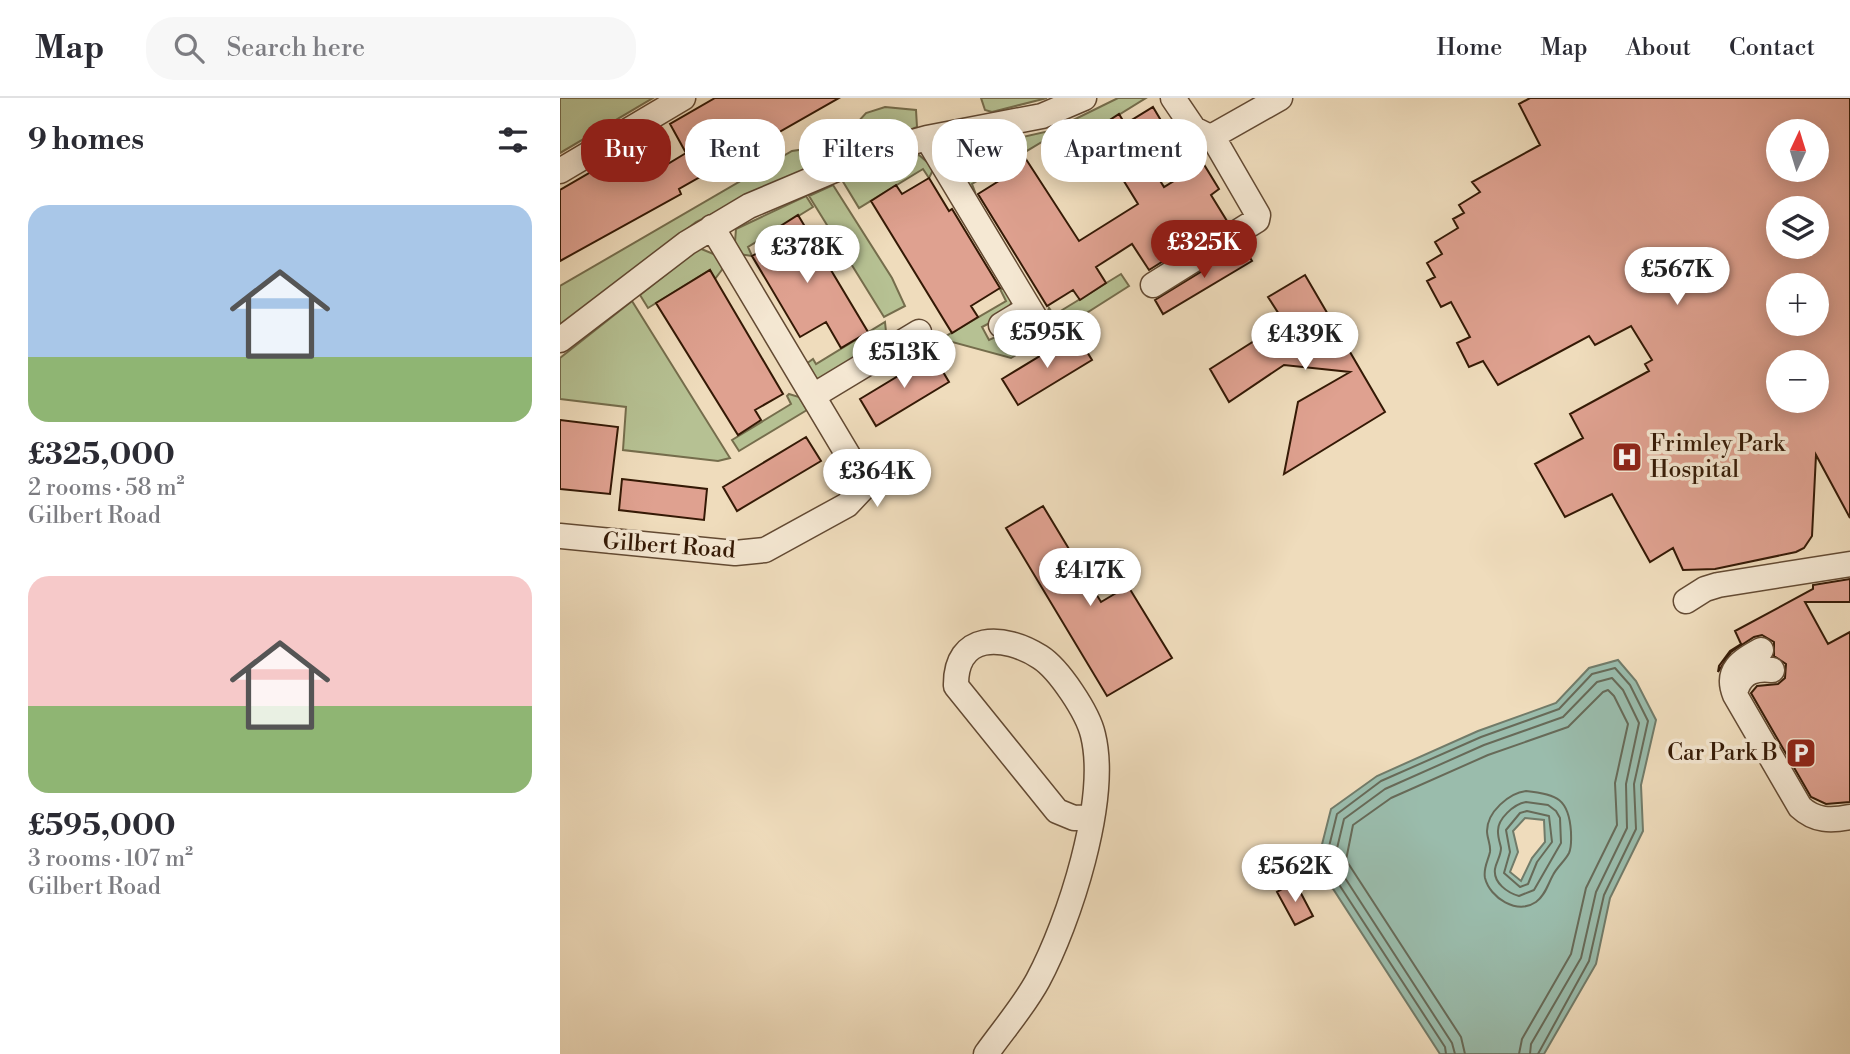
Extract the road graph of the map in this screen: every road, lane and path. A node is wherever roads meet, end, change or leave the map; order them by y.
1 (683, 98) edge
2 (1084, 98) edge
3 (1173, 98) edge
4 (1280, 98) edge
5 (1212, 137) junction
6 (927, 138) junction
7 (560, 171) edge
8 (712, 227) junction
9 (1153, 285) dead end
10 (1029, 308) junction
11 (1001, 325) dead end
12 (903, 333) dead end
13 (1046, 336) dead end
14 (560, 340) edge
15 (813, 396) junction
16 (560, 536) edge
17 (1850, 564) edge
18 (1686, 601) dead end
19 (1766, 660) dead end
20 (1092, 817) junction
21 (1850, 817) edge
22 (986, 1054) edge

1 - 7 street
2 - 6 street
3 - 5 street
4 - 5 street
5 - 9 street
6 - 8 street
6 - 10 street
8 - 14 street
8 - 15 street, Gilbert Road
10 - 11 street
10 - 13 street
12 - 15 street
15 - 16 street, Gilbert Road
17 - 18 street
19 - 21 street
20 - 20 street
20 - 22 street

